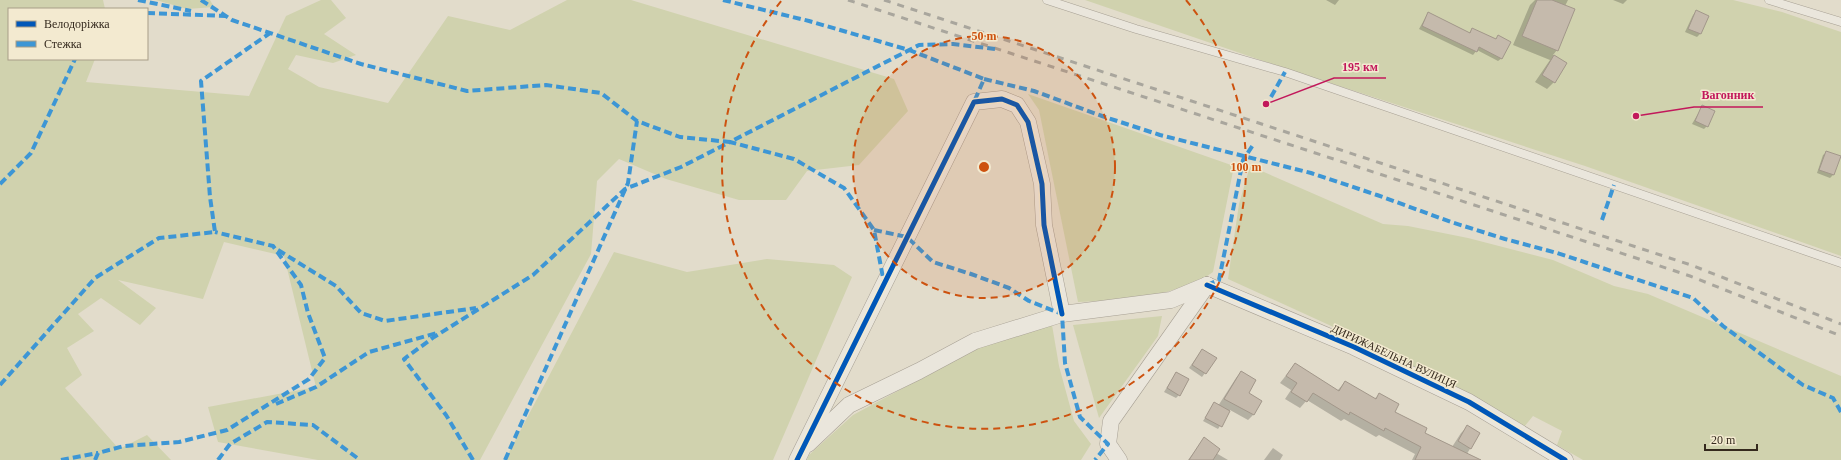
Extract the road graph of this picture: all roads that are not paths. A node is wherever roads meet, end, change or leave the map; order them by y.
1 (1047, 0) edge
2 (1769, 0) edge
3 (1841, 22) edge
4 (1841, 264) edge
5 (1208, 285) junction
6 (1062, 314) junction
7 (799, 455) edge
8 (1119, 460) edge
9 (1565, 460) edge

1 - 4 lane
2 - 3 lane
5 - 6 street
5 - 8 street
5 - 9 street, ДИРИЖАБЕЛЬНА ВУЛИЦЯ
6 - 7 street
6 - 7 street

